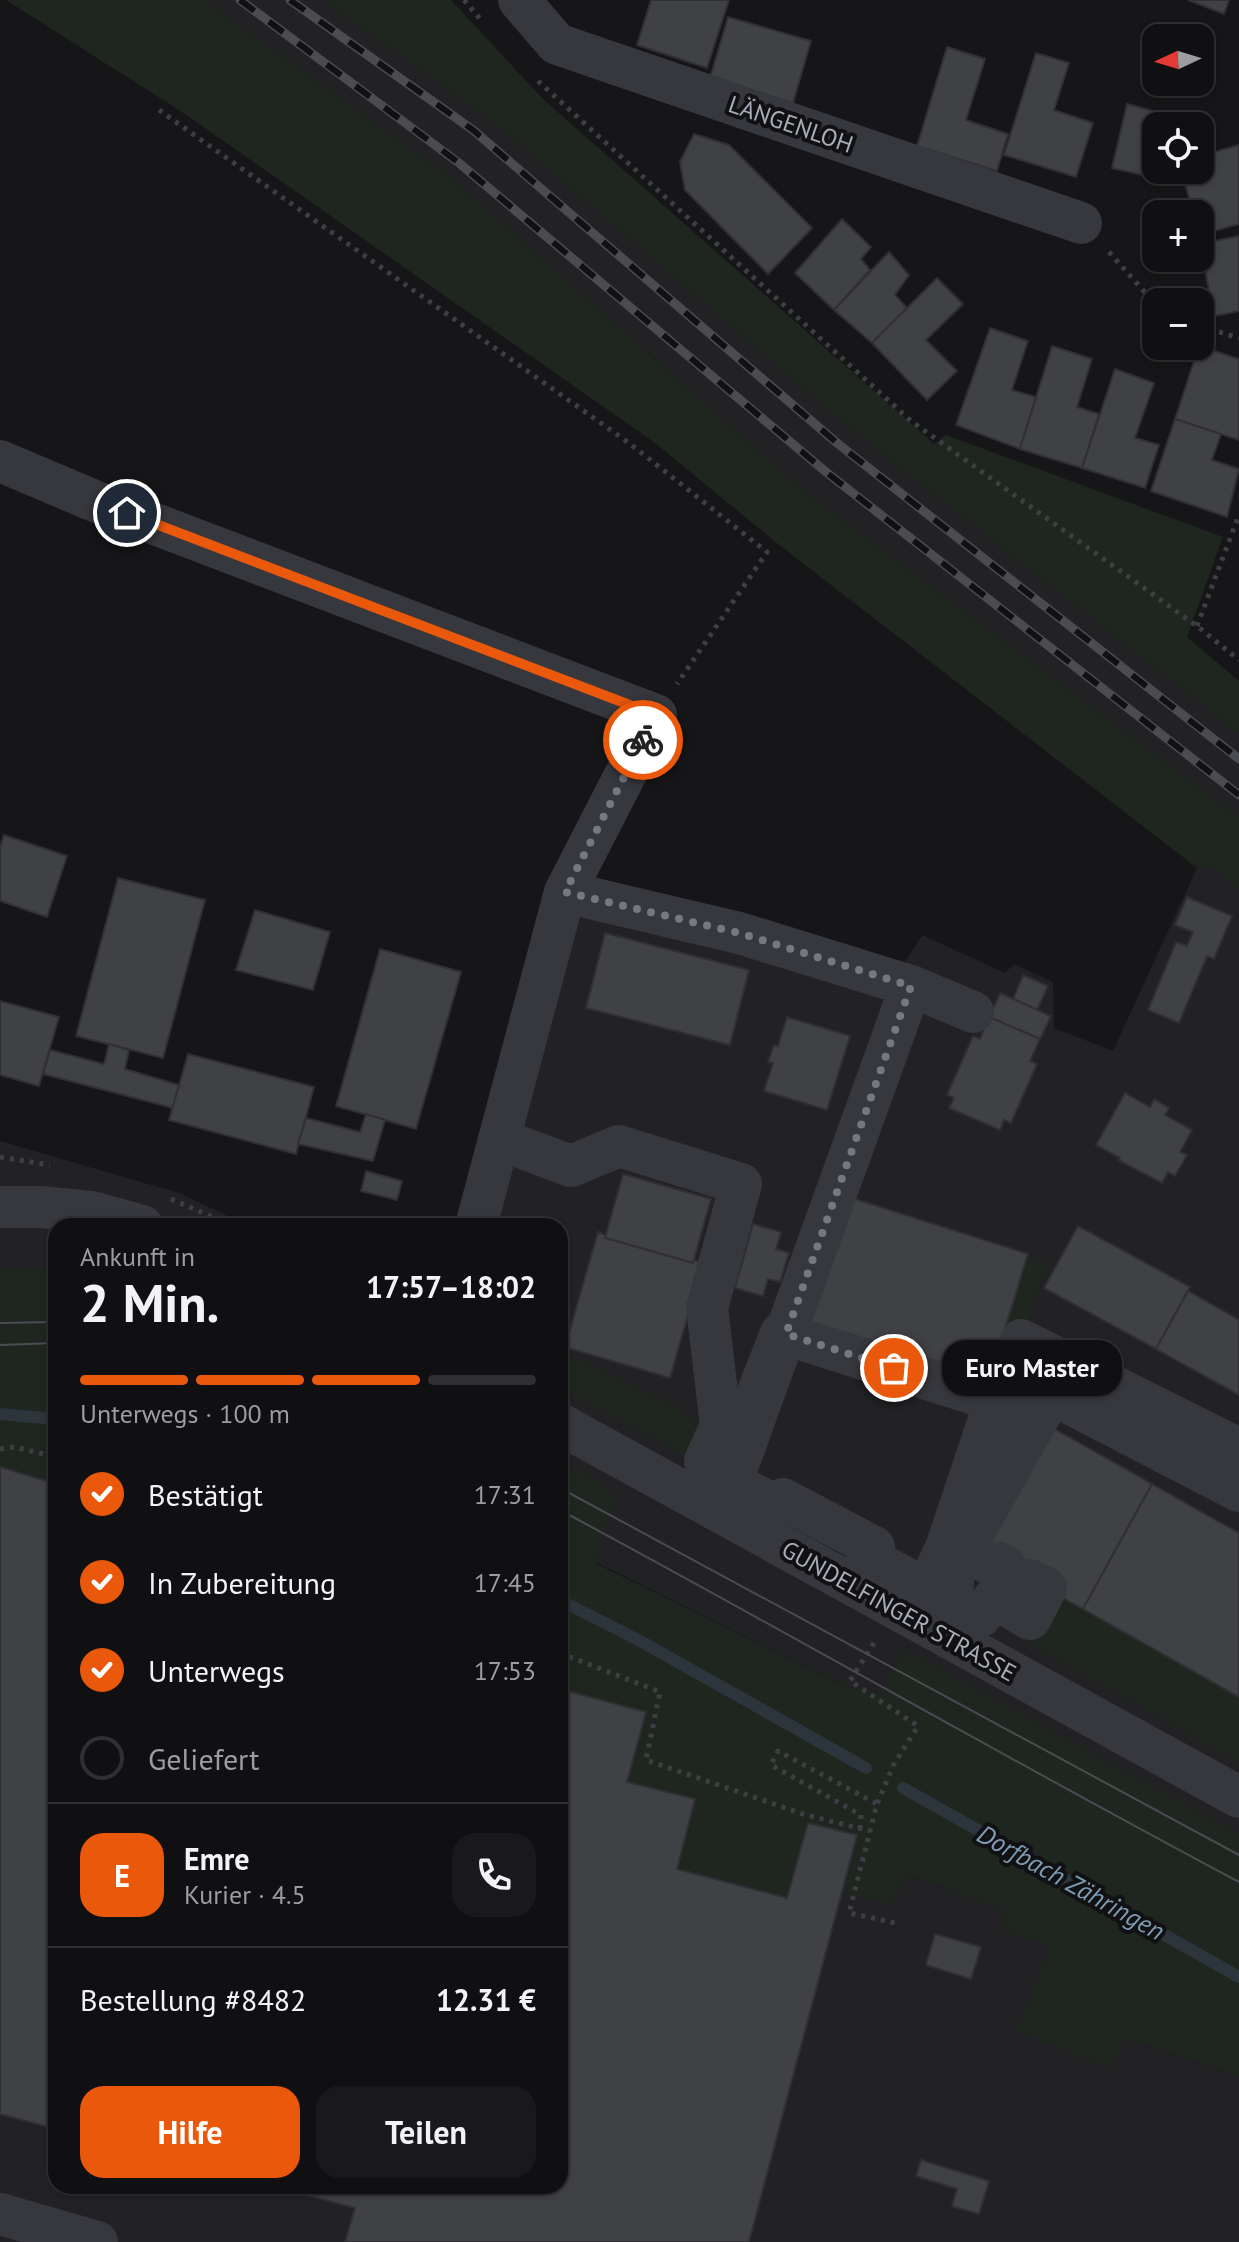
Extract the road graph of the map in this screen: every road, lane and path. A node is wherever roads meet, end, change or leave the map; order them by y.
1 (519, 0) edge
2 (548, 92) dead end
3 (159, 110) dead end
4 (1081, 223) joint
5 (1142, 290) edge
6 (1214, 330) edge
7 (1239, 338) edge
8 (0, 461) edge
9 (1239, 515) edge
10 (1197, 626) junction
11 (1239, 660) edge
12 (656, 715) junction
13 (565, 892) junction
14 (911, 986) junction
15 (973, 1012) dead end
16 (499, 1139) junction
17 (0, 1207) edge
18 (113, 1218) edge
19 (478, 1218) edge
20 (786, 1334) junction
21 (568, 1428) edge
22 (0, 1449) edge
23 (1239, 1449) edge
24 (48, 1455) edge
25 (1239, 1474) edge
26 (1239, 1491) edge
27 (714, 1497) junction
28 (892, 1589) junction
29 (952, 1621) junction
30 (568, 1656) edge
31 (850, 1681) dead end
32 (1239, 1797) edge
33 (877, 1804) junction
34 (860, 1829) junction
35 (870, 1831) junction
36 (900, 1924) dead end
37 (0, 2214) edge
38 (97, 2242) edge

1 - 4 street, LÄNGENLOH
2 - 10 path
3 - 12 path
4 - 5 path
6 - 7 path
8 - 12 street
9 - 10 path
10 - 11 path
12 - 13 street
13 - 14 street
13 - 16 street
14 - 15 street
14 - 20 street
16 - 19 street
16 - 27 street
17 - 18 street
20 - 27 street
20 - 28 street
21 - 27 street, GUNDELFINGER STRASSE
22 - 24 path
23 - 29 street
25 - 29 street
26 - 29 street
27 - 28 street, GUNDELFINGER STRASSE
28 - 29 street, GUNDELFINGER STRASSE
29 - 32 street, GUNDELFINGER STRASSE
30 - 34 path
31 - 33 path
33 - 34 path
33 - 35 path
34 - 35 path
35 - 36 path
37 - 38 street

